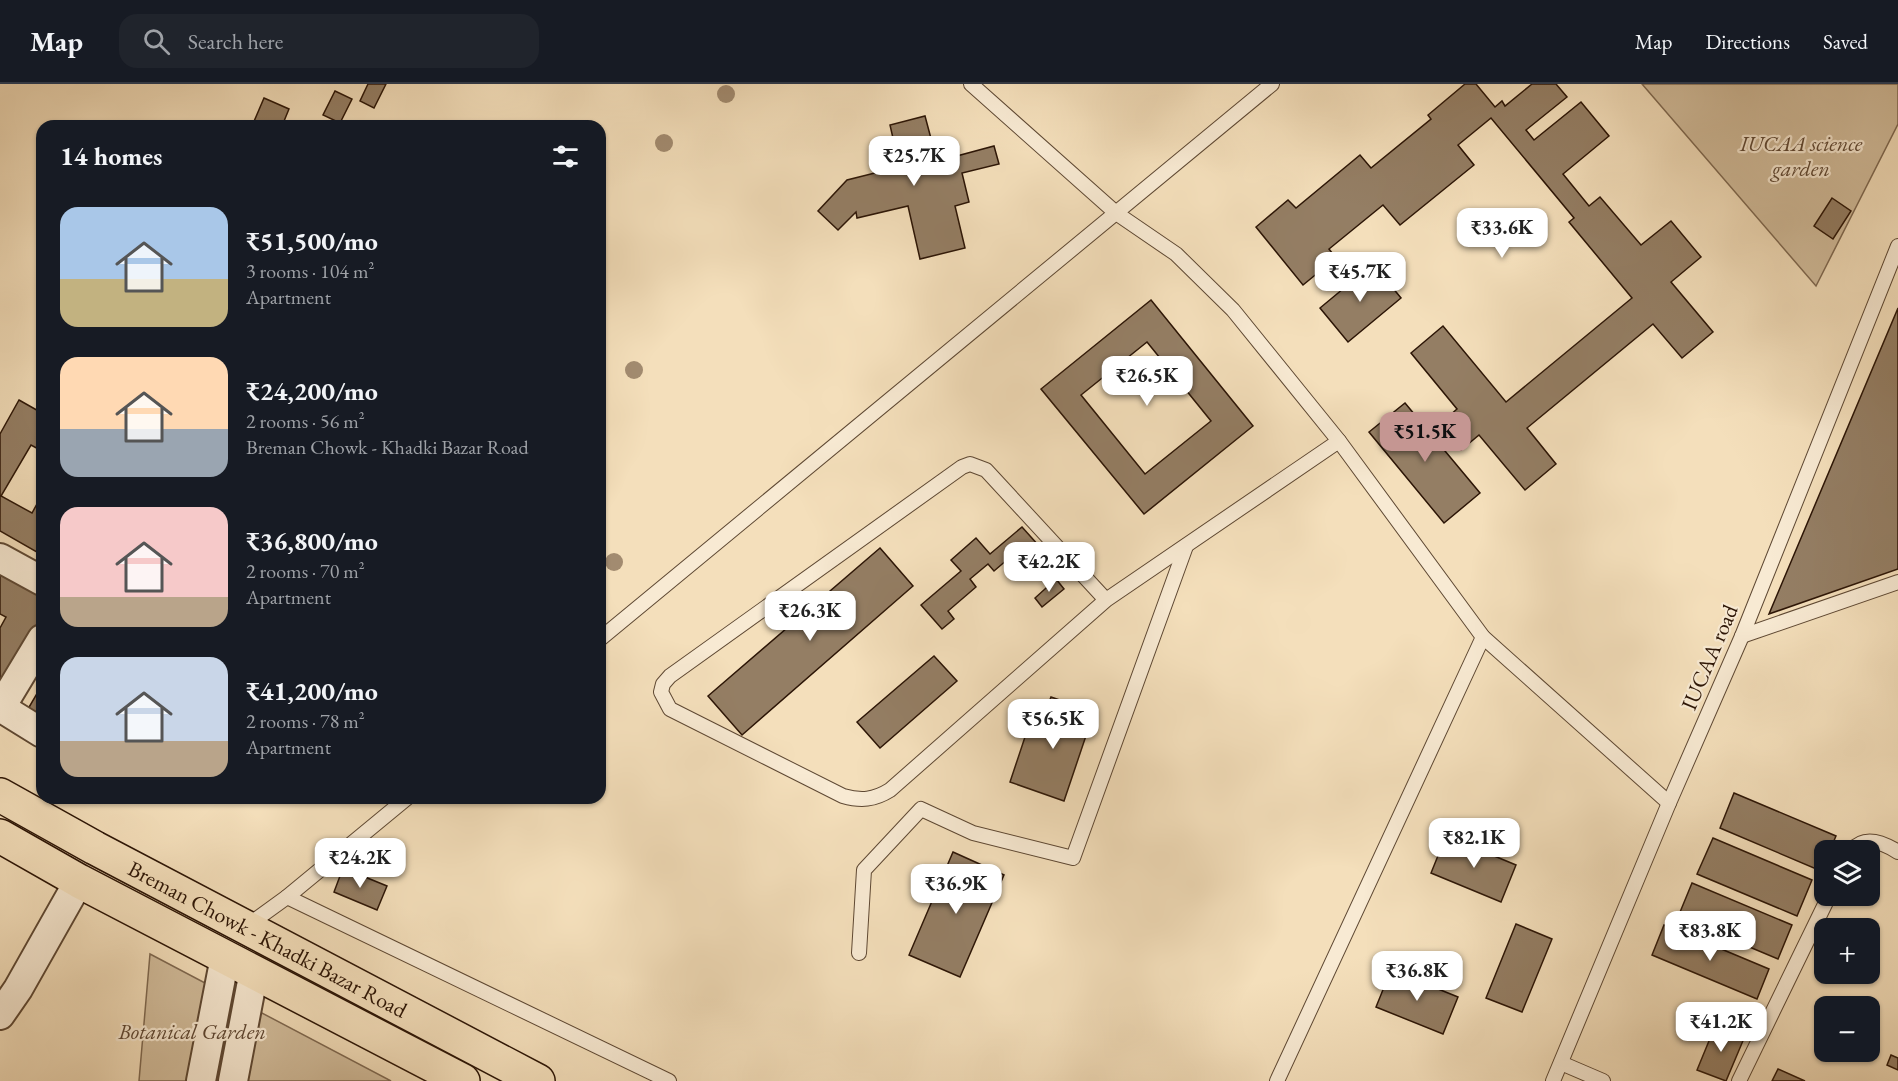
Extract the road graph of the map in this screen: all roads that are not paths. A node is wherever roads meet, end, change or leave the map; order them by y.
1 (971, 84) edge
2 (1272, 84) edge
3 (1116, 213) junction
4 (1898, 246) edge
5 (1339, 441) junction
6 (1186, 546) junction
7 (0, 558) edge
8 (36, 578) edge
9 (1898, 582) edge
10 (1106, 600) junction
11 (606, 634) edge
12 (1742, 636) junction
13 (1483, 637) junction
14 (36, 649) edge
15 (0, 707) edge
16 (36, 729) edge
17 (0, 795) edge
18 (1669, 803) junction
19 (400, 804) edge
20 (0, 836) edge
21 (1880, 844) edge
22 (95, 848) junction
23 (1898, 852) edge
24 (79, 881) junction
25 (287, 897) junction
26 (1824, 906) edge
27 (245, 927) junction
28 (859, 953) dead end
29 (239, 964) junction
30 (0, 1015) edge
31 (1561, 1063) junction
32 (201, 1081) edge
33 (233, 1081) edge
34 (464, 1081) edge
35 (538, 1081) edge
36 (669, 1081) edge
37 (1277, 1081) edge
38 (1553, 1081) edge
39 (1603, 1081) edge
40 (1739, 1081) edge

1 - 3 lane
2 - 3 lane
3 - 5 lane
3 - 11 lane
4 - 12 lane, IUCAA road
5 - 6 lane
5 - 13 lane
6 - 10 lane
6 - 28 lane
7 - 8 street
9 - 12 lane
10 - 10 lane
12 - 18 lane, IUCAA road
13 - 18 lane
13 - 37 lane
14 - 15 street
15 - 16 street
17 - 22 main road, Breman Chowk - Khadki Bazar Road
18 - 31 lane, IUCAA road
19 - 25 lane
20 - 24 main road, Breman Chowk - Khadki Bazar Road
21 - 23 lane
22 - 24 main road
22 - 27 main road, Breman Chowk - Khadki Bazar Road
24 - 29 main road, Breman Chowk - Khadki Bazar Road
24 - 30 street
25 - 27 lane
25 - 36 lane
26 - 40 lane
27 - 35 main road, Breman Chowk - Khadki Bazar Road
29 - 32 street
29 - 33 street
29 - 34 main road, Breman Chowk - Khadki Bazar Road
31 - 38 lane, IUCAA road
31 - 39 lane

